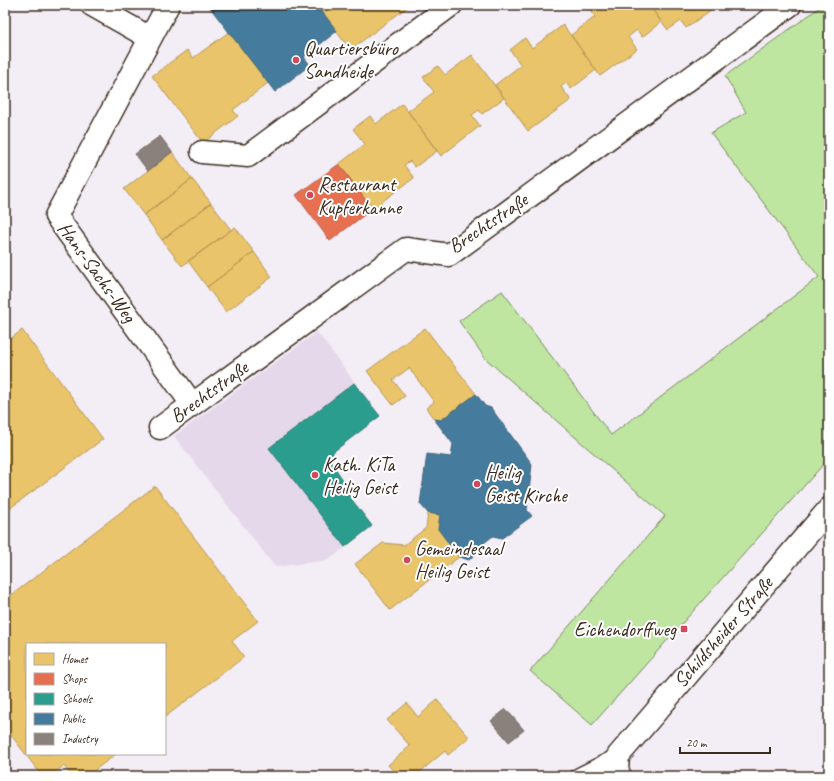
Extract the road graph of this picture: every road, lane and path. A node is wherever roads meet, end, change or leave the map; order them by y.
1 (92, 5) edge
2 (168, 5) edge
3 (451, 5) edge
4 (790, 5) edge
5 (150, 38) junction
6 (202, 152) dead end
7 (192, 404) junction
8 (160, 428) dead end
9 (829, 509) edge
10 (619, 766) edge
11 (578, 776) edge

1 - 5 street
2 - 5 street, Hans-Sachs-Weg
3 - 6 street
4 - 7 street, Brechtstraße
5 - 7 street, Hans-Sachs-Weg
7 - 8 street, Brechtstraße
9 - 10 street, Schildsheider Straße
10 - 11 lane, Schildsheider Straße

